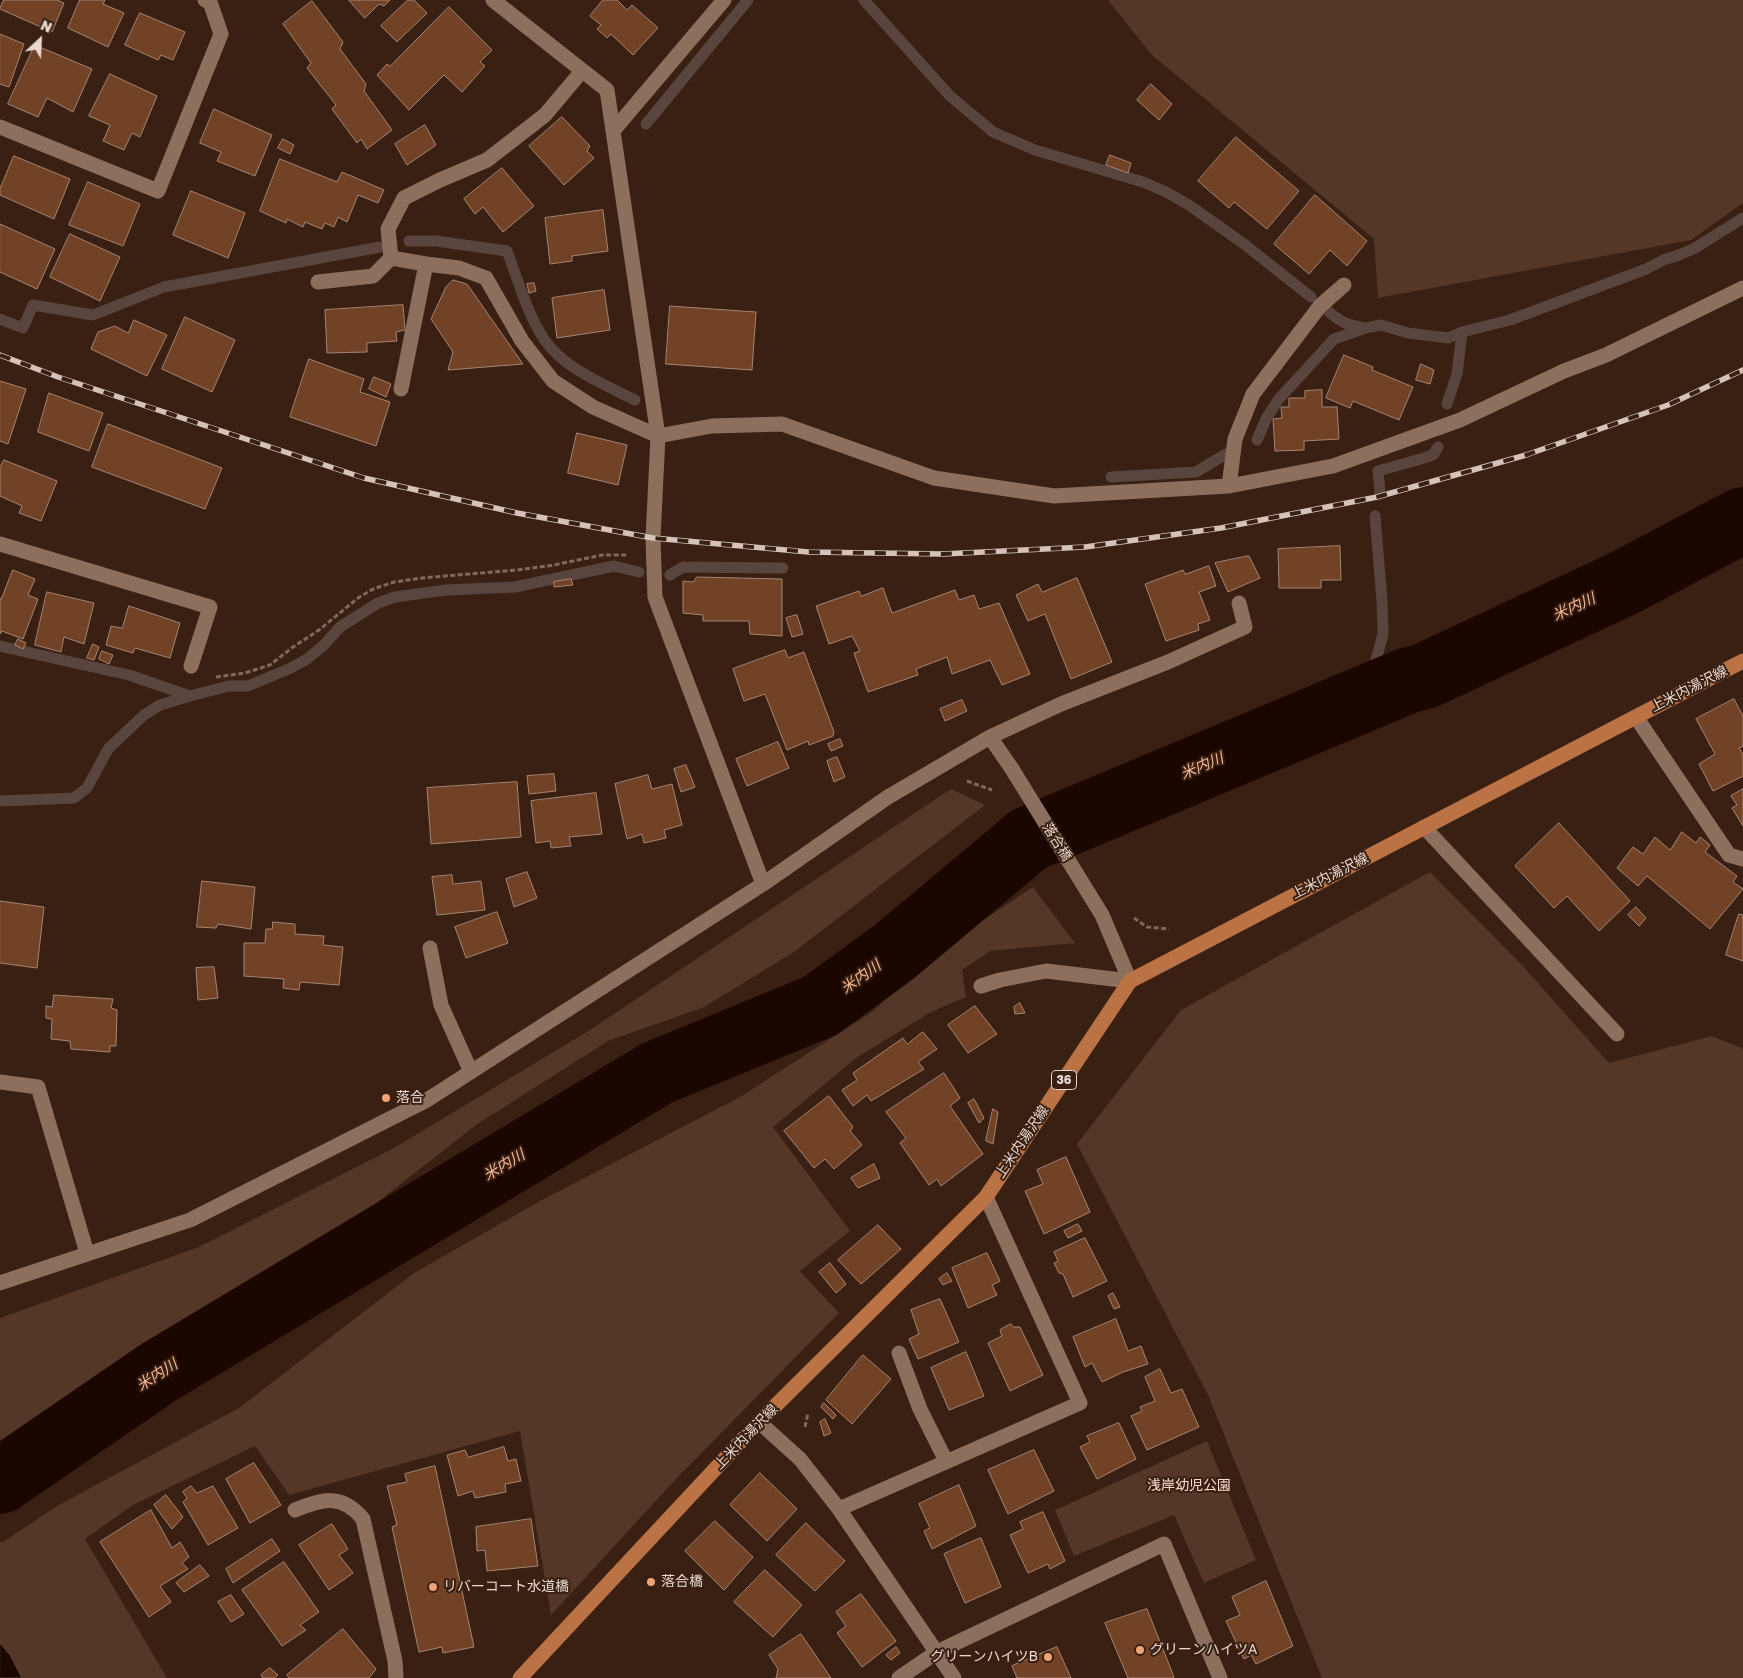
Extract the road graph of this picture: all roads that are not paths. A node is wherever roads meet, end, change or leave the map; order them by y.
1 (205, 0) edge
2 (493, 0) edge
3 (724, 0) edge
4 (582, 70) junction
5 (0, 128) edge
6 (613, 131) junction
7 (391, 258) junction
8 (426, 264) junction
9 (318, 282) dead end
10 (1344, 285) dead end
11 (1743, 288) edge
12 (401, 389) dead end
13 (658, 436) junction
14 (1229, 486) junction
15 (0, 544) edge
16 (1239, 603) dead end
17 (1743, 662) edge
18 (191, 666) road end
19 (1636, 717) junction
20 (990, 737) junction
21 (1424, 827) junction
22 (1743, 859) edge
23 (763, 884) junction
24 (430, 948) dead end
25 (1130, 981) junction
26 (981, 986) dead end
27 (1617, 1034) dead end
28 (471, 1072) junction
29 (0, 1082) edge
30 (986, 1197) junction
31 (87, 1253) junction
32 (0, 1283) edge
33 (899, 1353) dead end
34 (759, 1422) junction
35 (946, 1461) junction
36 (839, 1509) junction
37 (294, 1510) dead end
38 (937, 1652) junction
39 (396, 1678) edge
40 (520, 1678) edge
41 (900, 1678) edge
42 (954, 1678) edge
43 (1220, 1678) edge

1 - 5 street
2 - 4 street
3 - 6 street
4 - 6 street
4 - 7 street
6 - 13 street
7 - 8 street
7 - 9 street
8 - 12 street
8 - 13 street
10 - 14 street
11 - 14 street
13 - 14 street
13 - 23 street
15 - 18 street
16 - 20 street
17 - 19 main road, 上米内湯沢線 / 36
19 - 21 main road, 上米内湯沢線 / 36
19 - 22 street
20 - 23 street
20 - 25 street, 落合橋
21 - 25 main road, 上米内湯沢線 / 36
21 - 27 street
23 - 28 street
24 - 28 street
25 - 26 street
25 - 30 main road, 上米内湯沢線 / 36
28 - 31 street
29 - 31 street
30 - 34 main road, 上米内湯沢線 / 36
30 - 35 street
31 - 32 street
33 - 35 street
34 - 36 street
34 - 40 main road, 上米内湯沢線 / 36
35 - 36 street
36 - 38 street
37 - 39 street
38 - 41 street
38 - 42 street
38 - 43 street

